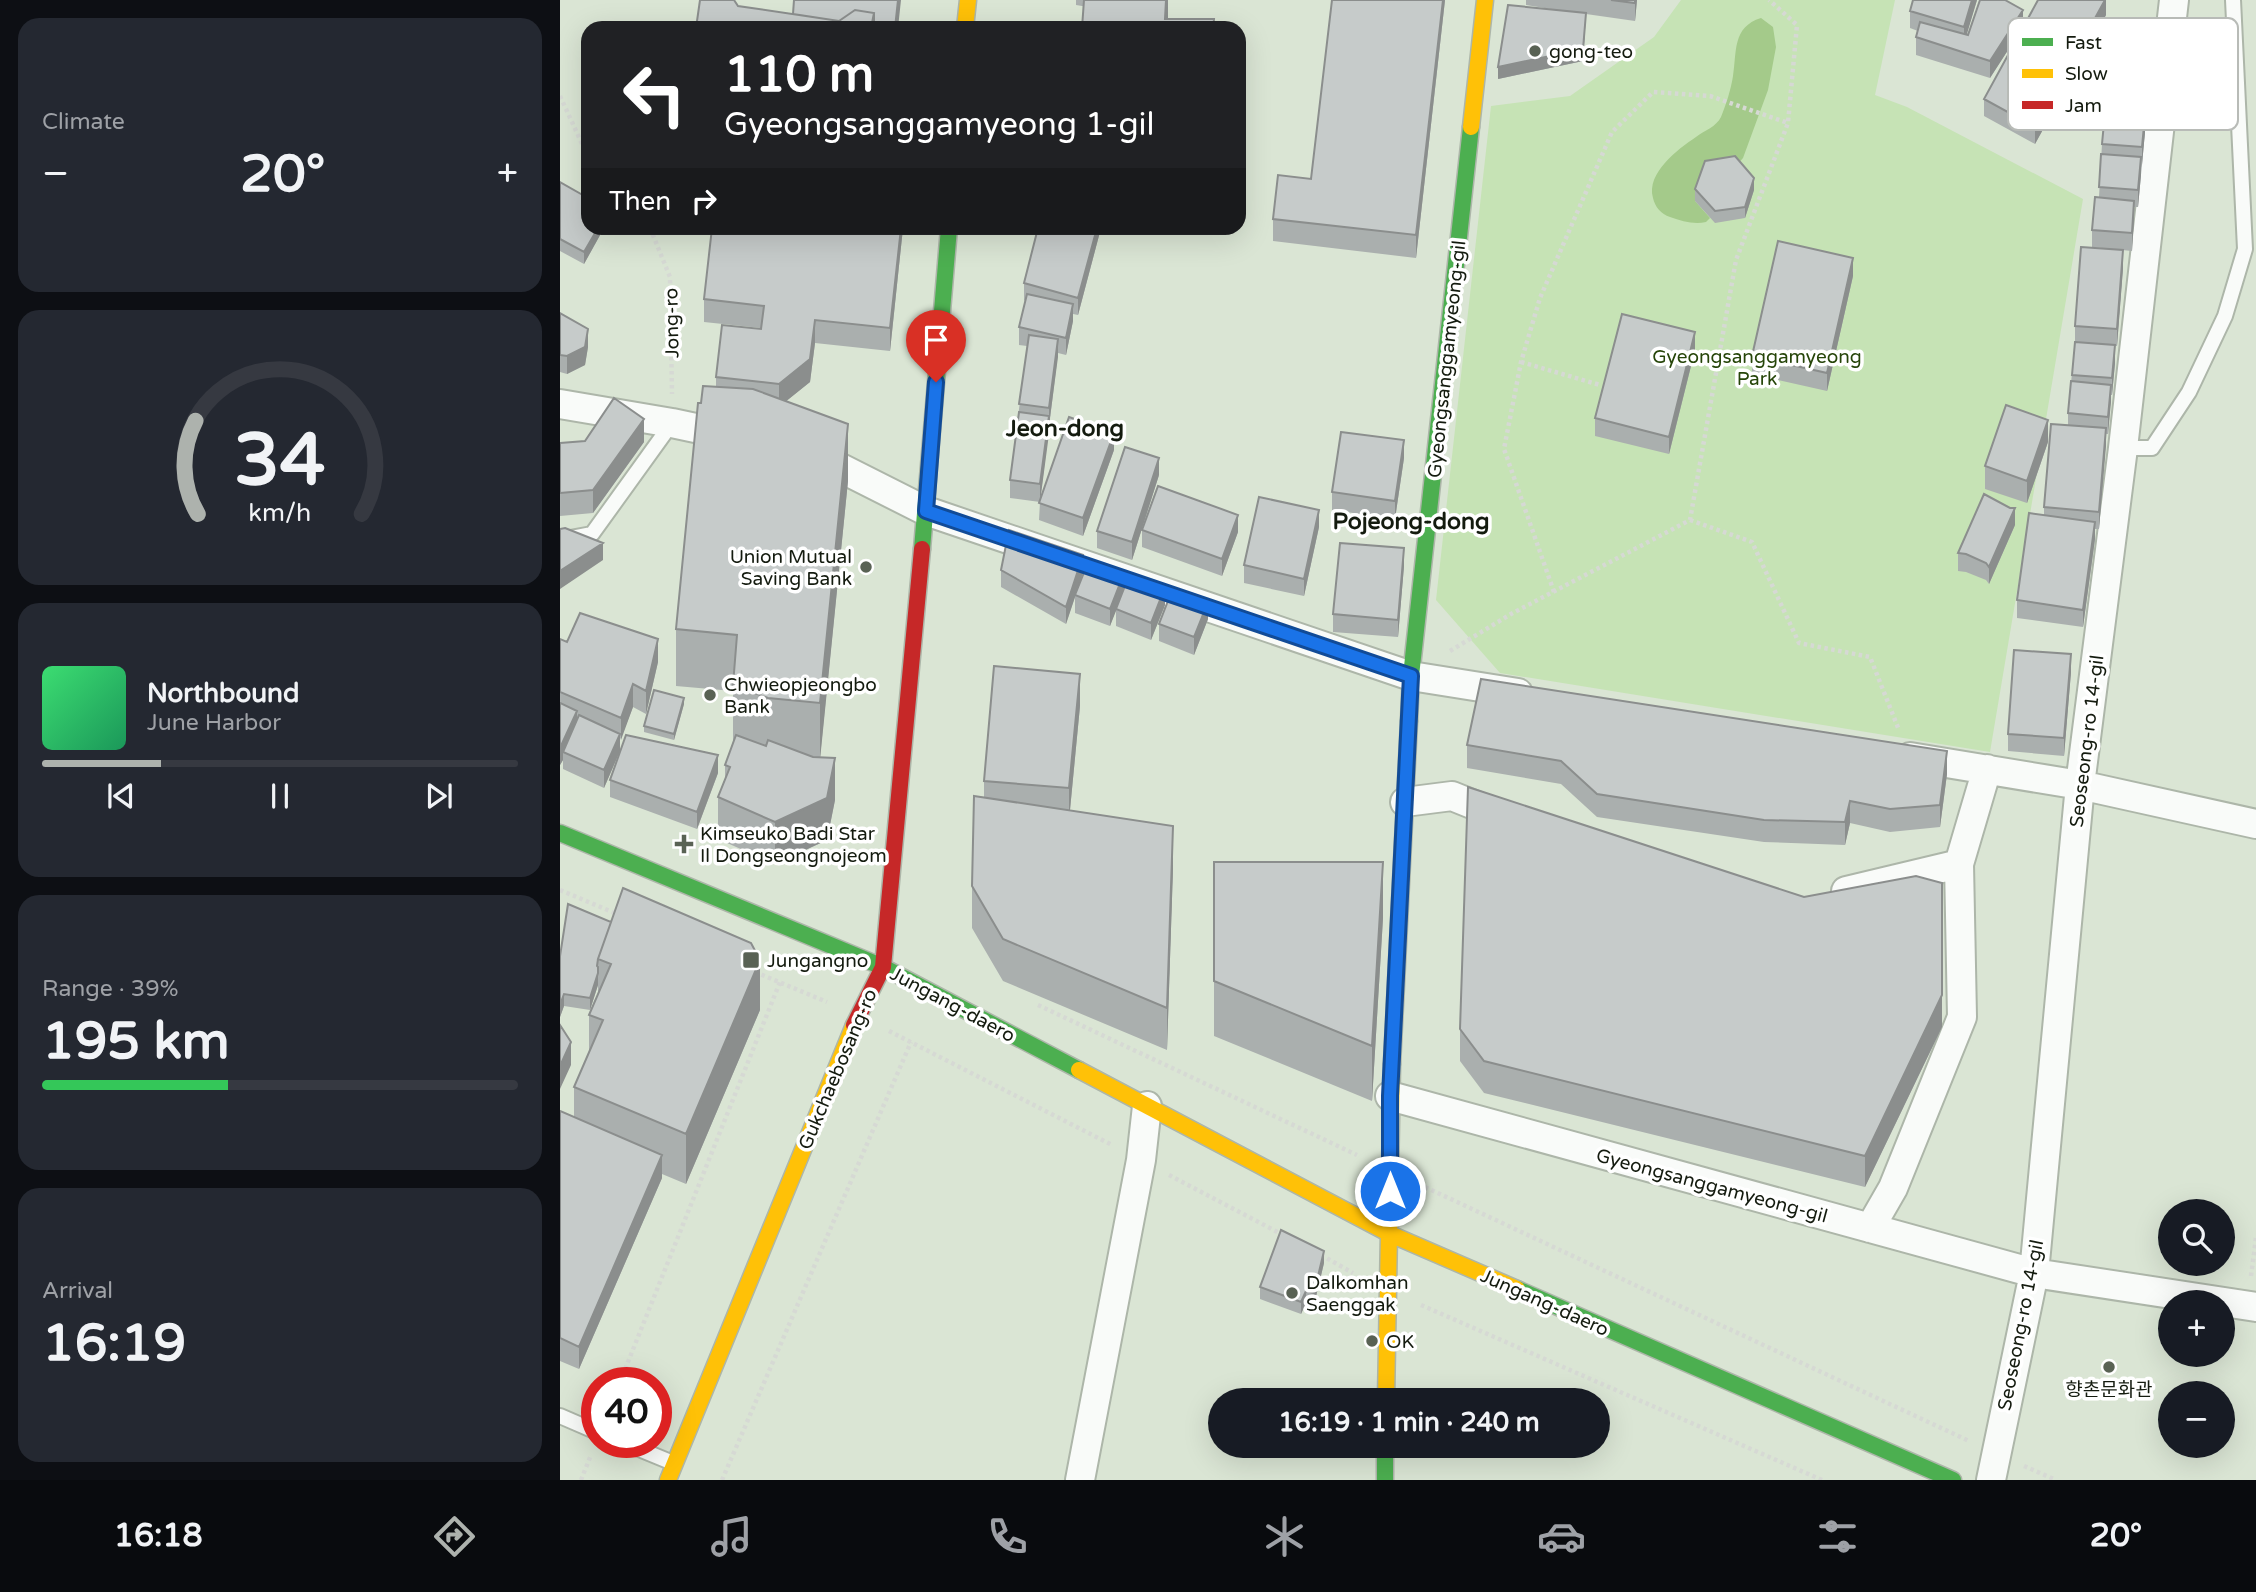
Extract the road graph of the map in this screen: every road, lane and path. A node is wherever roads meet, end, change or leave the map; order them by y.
1 (968, 0) edge
2 (1485, 0) edge
3 (1769, 0) edge
4 (2174, 0) edge
5 (2234, 0) edge
6 (2172, 18) edge
7 (2235, 18) edge
8 (966, 21) edge
9 (2238, 90) edge
10 (560, 96) edge
11 (1788, 123) junction
12 (2159, 130) edge
13 (581, 142) edge
14 (653, 235) edge
15 (948, 235) edge
16 (1521, 362) junction
17 (1600, 385) edge
18 (560, 404) edge
19 (672, 423) junction
20 (755, 441) edge
21 (2123, 448) junction
22 (794, 449) edge
23 (926, 511) junction
24 (1690, 520) junction
25 (560, 540) edge
26 (1554, 592) junction
27 (1411, 676) junction
28 (1546, 698) edge
29 (1896, 755) joint
30 (1987, 769) junction
31 (2080, 785) junction
32 (1405, 802) junction
33 (2256, 824) edge
34 (1529, 827) edge
35 (560, 832) edge
36 (1959, 863) junction
37 (560, 890) edge
38 (1819, 898) edge
39 (621, 916) edge
40 (744, 967) edge
41 (883, 967) junction
42 (780, 982) junction
43 (1036, 1004) edge
44 (858, 1014) junction
45 (911, 1042) junction
46 (1390, 1096) junction
47 (1147, 1107) junction
48 (1141, 1160) junction
49 (1390, 1170) junction
50 (1870, 1228) junction
51 (1390, 1234) junction
52 (1289, 1238) edge
53 (2256, 1238) edge
54 (1313, 1251) edge
55 (2034, 1273) junction
56 (1387, 1291) junction
57 (2251, 1306) edge
58 (626, 1367) edge
59 (1386, 1388) edge
60 (560, 1416) edge
61 (581, 1425) edge
62 (590, 1458) edge
63 (661, 1458) edge
64 (1385, 1458) edge
65 (675, 1464) junction
66 (1993, 1467) edge
67 (581, 1480) edge
68 (668, 1480) edge
69 (722, 1480) edge
70 (1080, 1480) edge
71 (1385, 1480) edge
72 (1822, 1480) edge
73 (1952, 1480) edge
74 (2056, 1480) edge

1 - 8 main road
2 - 27 main road, Gyeongsanggamyeong-gil
3 - 11 path
4 - 6 street, Seoseong-ro 14-gil
5 - 7 lane
9 - 21 lane
10 - 13 path
11 - 16 path
11 - 24 path
12 - 21 street, Seoseong-ro 14-gil
14 - 19 path, Jong-ro
15 - 23 main road, Gukchaebosang-ro
16 - 17 path
16 - 26 path
18 - 19 street
19 - 20 street
19 - 25 lane
21 - 31 street, Seoseong-ro 14-gil
22 - 23 street
23 - 27 street
23 - 41 main road, Gukchaebosang-ro
24 - 26 path
24 - 29 path
26 - 27 path
27 - 28 street
27 - 32 main road, Gyeongsanggamyeong-gil
29 - 30 street
30 - 31 street
30 - 36 street
31 - 33 street
31 - 55 street, Seoseong-ro 14-gil
32 - 34 street
32 - 46 main road, Gyeongsanggamyeong-gil
35 - 41 main road, Jungang-daero
36 - 38 street
36 - 50 street
37 - 39 path
40 - 42 path
41 - 44 main road, Gukchaebosang-ro
41 - 47 main road, Jungang-daero
42 - 44 path
42 - 58 path
43 - 49 path
44 - 45 path
44 - 65 main road, Gukchaebosang-ro
45 - 48 path
45 - 69 path
46 - 49 main road, Gyeongsanggamyeong-gil
46 - 50 street, Gyeongsanggamyeong-gil
47 - 48 street
47 - 51 main road, Jungang-daero
48 - 52 path
48 - 70 street
49 - 51 main road, Gyeongsanggamyeong-gil
49 - 66 path
50 - 55 street, Gyeongsanggamyeong-gil
51 - 56 main road, Gyeongsanggamyeong-gil
51 - 73 main road, Jungang-daero
53 - 57 path
54 - 56 path
55 - 57 street, Gyeongsanggamyeong-gil
55 - 66 street, Seoseong-ro 14-gil
56 - 59 main road, Gyeongsanggamyeong-gil
56 - 72 path
60 - 61 lane
62 - 67 path
63 - 65 lane
64 - 71 main road
65 - 68 main road, Gukchaebosang-ro
66 - 74 path

